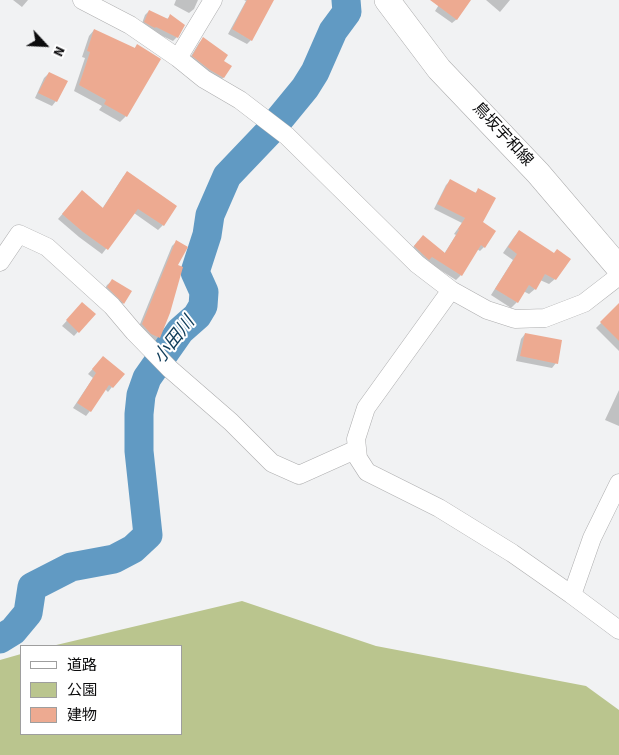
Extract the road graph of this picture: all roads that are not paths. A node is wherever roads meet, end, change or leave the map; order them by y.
1 (82, 0) edge
2 (213, 0) edge
3 (386, 0) edge
4 (178, 58) junction
5 (0, 262) edge
6 (619, 268) edge
7 (619, 276) edge
8 (451, 290) junction
9 (357, 449) junction
10 (619, 483) edge
11 (572, 594) junction
12 (619, 630) edge

1 - 4 street
2 - 4 street
3 - 6 main road, 鳥坂宇和線
4 - 8 street
5 - 9 street
7 - 8 street
8 - 9 street
9 - 11 street
10 - 11 street
11 - 12 street

